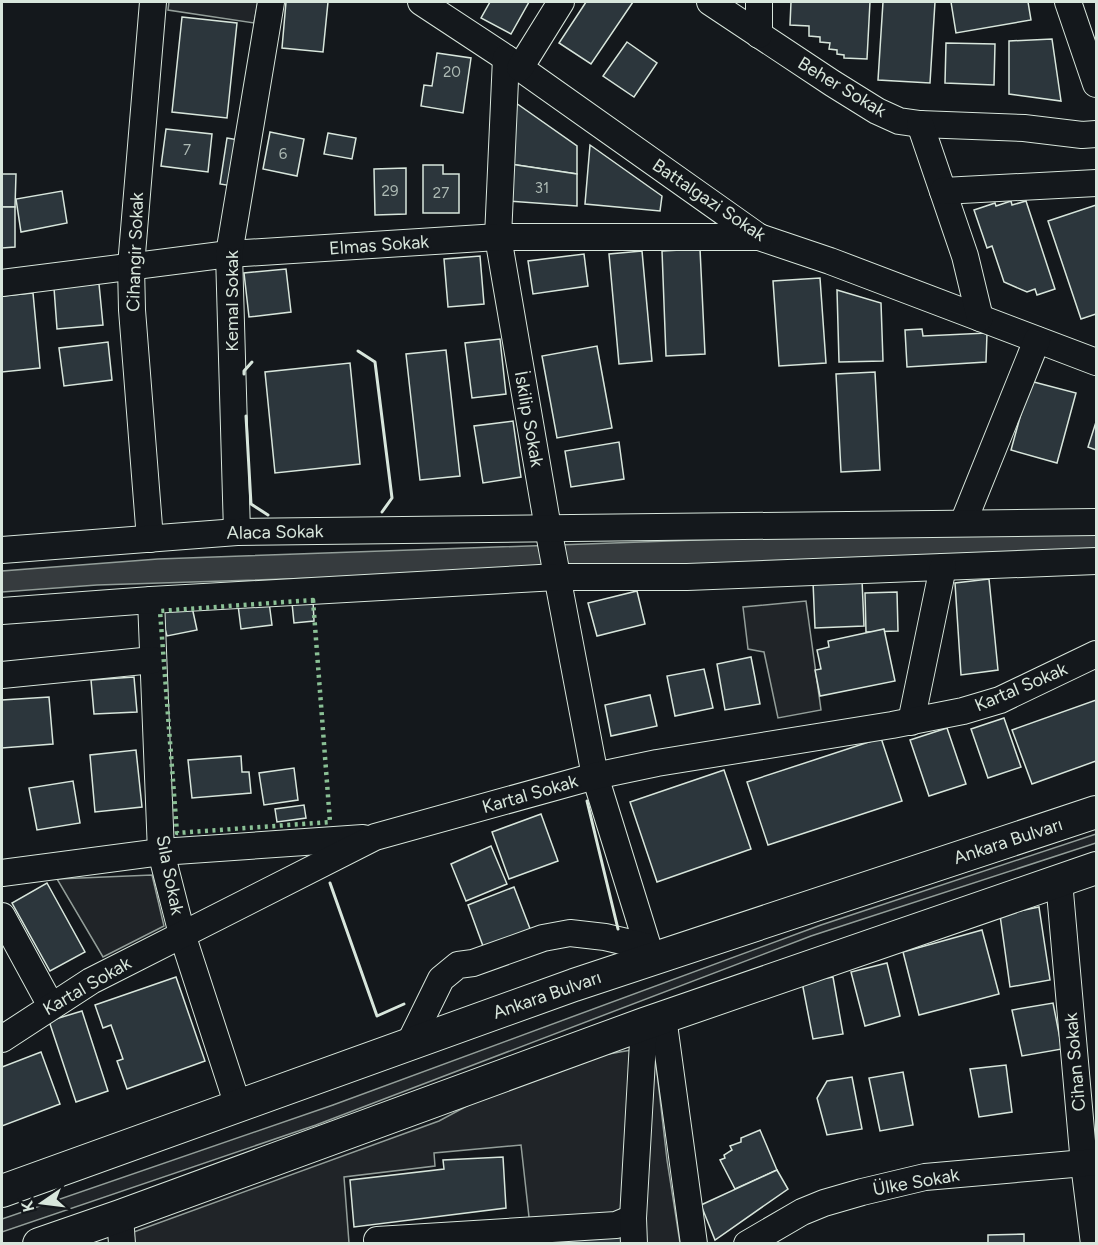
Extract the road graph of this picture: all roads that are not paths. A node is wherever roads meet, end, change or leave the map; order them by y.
1 (153, 2) edge
2 (271, 2) edge
3 (420, 2) edge
4 (561, 2) edge
5 (710, 2) edge
6 (759, 2) edge
7 (1068, 2) edge
8 (759, 35) junction
9 (513, 63) junction
10 (1096, 84) edge
11 (920, 124) junction
12 (1096, 134) edge
13 (1096, 183) edge
14 (943, 191) junction
15 (498, 237) junction
16 (759, 237) junction
17 (230, 254) junction
18 (131, 266) junction
19 (2, 283) edge
20 (981, 318) junction
21 (1037, 340) junction
22 (1096, 362) edge
23 (1096, 522) edge
24 (963, 523) junction
25 (237, 532) junction
26 (550, 535) junction
27 (150, 539) junction
28 (2, 550) edge
29 (1096, 561) edge
30 (943, 567) junction
31 (557, 575) junction
32 (151, 600) junction
33 (2, 611) edge
34 (1096, 654) edge
35 (153, 660) junction
36 (2, 675) edge
37 (910, 722) junction
38 (595, 776) junction
39 (1096, 812) edge
40 (375, 837) junction
41 (161, 852) junction
42 (1096, 868) edge
43 (2, 873) edge
44 (1059, 881) junction
45 (2, 916) edge
46 (183, 934) junction
47 (51, 1006) junction
48 (653, 1021) junction
49 (2, 1039) edge
50 (410, 1042) junction
51 (238, 1106) junction
52 (1090, 1163) edge
53 (2, 1191) edge
54 (633, 1218) junction
55 (121, 1230) edge
56 (377, 1240) dead end
57 (39, 1244) edge
58 (634, 1244) edge
59 (694, 1244) edge
60 (747, 1244) edge
61 (1094, 1244) edge

1 - 18 street, Cihangir Sokak
2 - 17 street, Kemal Sokak
3 - 9 street, Battalgazi Sokak
4 - 9 street
5 - 8 street, Beher Sokak
6 - 8 street
7 - 10 street
8 - 11 street, Beher Sokak
9 - 15 street, İskilip Sokak
9 - 16 street, Battalgazi Sokak
11 - 12 street, Beher Sokak
11 - 14 street
13 - 14 street
14 - 20 street
15 - 16 street, Elmas Sokak
15 - 17 street, Elmas Sokak
15 - 26 street, İskilip Sokak
16 - 20 street, Battalgazi Sokak
17 - 18 street, Elmas Sokak
17 - 25 street, Kemal Sokak
18 - 19 street, Elmas Sokak
18 - 27 street, Cihangir Sokak
20 - 21 street, Battalgazi Sokak
21 - 22 street, Battalgazi Sokak
21 - 24 street
23 - 24 street, Alaca Sokak
24 - 26 street, Alaca Sokak
25 - 26 street, Alaca Sokak
25 - 27 street, Alaca Sokak
26 - 31 street, İskilip Sokak
27 - 28 street, Alaca Sokak
29 - 30 street
30 - 31 street
30 - 37 street
31 - 32 street
31 - 38 street, İskilip Sokak
32 - 33 street
32 - 35 street, Sıla Sokak
34 - 37 street, Kartal Sokak
35 - 36 street
35 - 41 street, Sıla Sokak
37 - 38 street, Kartal Sokak
38 - 40 street, Kartal Sokak
38 - 50 street, İskilip Sokak
39 - 50 main road, Ankara Bulvarı
40 - 41 street
40 - 46 street, Kartal Sokak
41 - 43 street
41 - 46 street, Sıla Sokak
42 - 44 main road
44 - 48 main road
44 - 52 street, Cihan Sokak
45 - 47 street
46 - 47 street, Kartal Sokak
46 - 51 street, Sıla Sokak
47 - 49 street, Kartal Sokak
48 - 54 street
48 - 55 main road
48 - 59 street
50 - 51 main road, Ankara Bulvarı
51 - 53 main road, Ankara Bulvarı
52 - 60 street, Ülke Sokak
52 - 61 street, Cihan Sokak
54 - 56 street
54 - 58 street
55 - 57 main road

